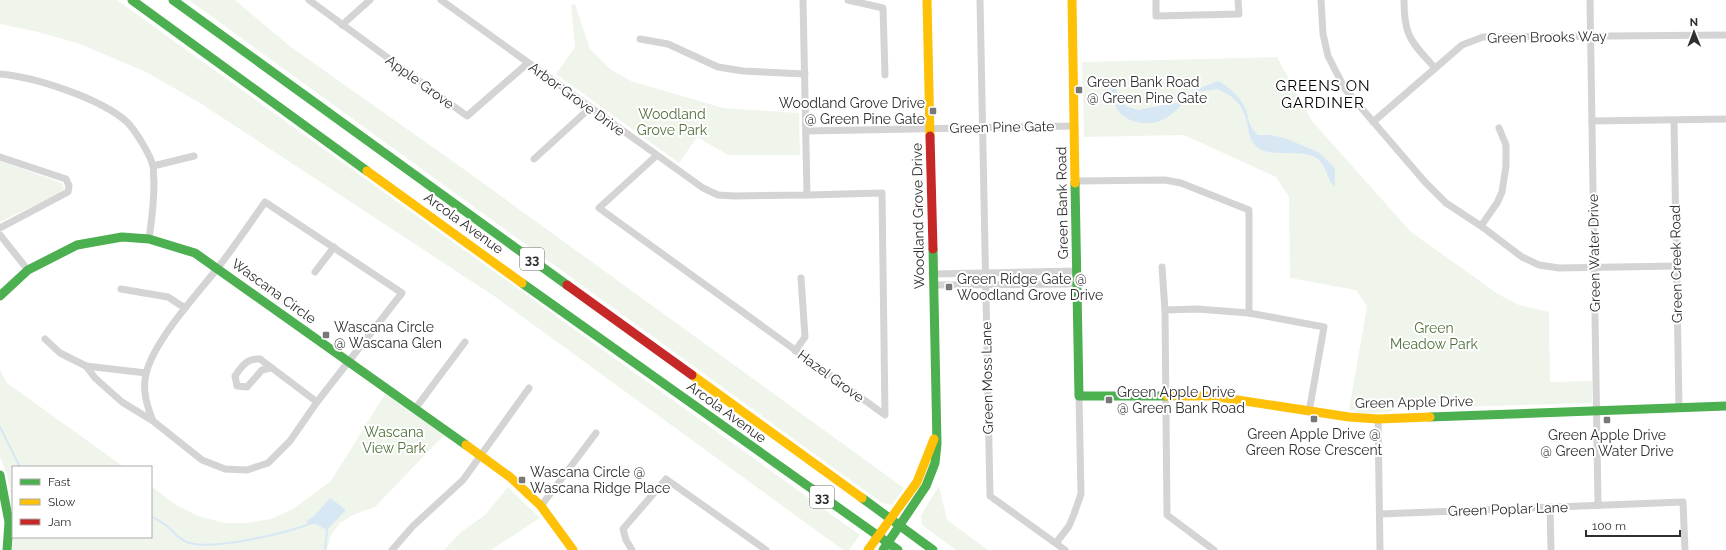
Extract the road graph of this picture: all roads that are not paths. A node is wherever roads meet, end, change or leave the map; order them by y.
1 (132, 0) edge
2 (173, 0) edge
3 (309, 0) edge
4 (370, 0) edge
5 (441, 0) edge
6 (803, 0) edge
7 (848, 0) edge
8 (927, 0) edge
9 (980, 0) edge
10 (1072, 0) edge
11 (1156, 0) edge
12 (1238, 0) edge
13 (1321, 0) edge
14 (1404, 0) edge
15 (1590, 0) edge
16 (342, 25) junction
17 (1726, 35) edge
18 (1590, 37) junction
19 (640, 39) dead end
20 (528, 63) junction
21 (1434, 68) junction
22 (0, 74) edge
23 (804, 74) junction
24 (885, 75) dead end
25 (590, 108) junction
26 (1726, 119) edge
27 (1674, 120) junction
28 (1592, 121) junction
29 (1373, 122) junction
30 (1075, 126) junction
31 (930, 128) junction
32 (982, 128) junction
33 (1499, 128) dead end
34 (806, 131) junction
35 (194, 156) dead end
36 (656, 156) junction
37 (0, 157) edge
38 (534, 159) dead end
39 (153, 166) junction
40 (1076, 181) junction
41 (807, 195) junction
42 (1481, 226) junction
43 (0, 228) edge
44 (0, 235) edge
45 (148, 239) junction
46 (334, 247) junction
47 (1676, 266) junction
48 (1162, 267) dead end
49 (1594, 267) junction
50 (218, 268) junction
51 (28, 270) junction
52 (1076, 271) junction
53 (315, 272) dead end
54 (986, 273) junction
55 (932, 274) junction
56 (801, 278) dead end
57 (1076, 284) junction
58 (932, 285) junction
59 (986, 286) junction
60 (121, 289) dead end
61 (0, 296) edge
62 (186, 308) junction
63 (1165, 310) junction
64 (1249, 313) junction
65 (45, 339) dead end
66 (465, 342) dead end
67 (795, 351) junction
68 (349, 362) junction
69 (86, 366) junction
70 (271, 368) junction
71 (146, 373) junction
72 (529, 388) dead end
73 (1079, 396) junction
74 (1165, 396) junction
75 (317, 402) junction
76 (1726, 406) edge
77 (1679, 407) junction
78 (415, 409) junction
79 (1596, 411) junction
80 (1310, 412) junction
81 (1378, 419) junction
82 (152, 421) junction
83 (937, 431) junction
84 (596, 433) dead end
85 (480, 455) junction
86 (0, 474) edge
87 (2, 494) edge
88 (1598, 505) junction
89 (541, 506) junction
90 (1550, 507) junction
91 (1380, 514) junction
92 (891, 519) junction
93 (900, 525) junction
94 (879, 536) junction
95 (1056, 543) junction
96 (885, 546) edge
97 (570, 549) edge
98 (7, 550) edge
99 (392, 550) edge
100 (632, 550) edge
101 (766, 550) edge
102 (868, 550) edge
103 (898, 550) edge
104 (933, 550) edge
105 (1065, 550) edge
106 (1214, 550) edge
107 (1380, 550) edge
108 (1551, 550) edge
109 (1685, 550) edge

1 - 94 street, Arcola Avenue / 33
2 - 92 street, Arcola Avenue / 33
3 - 16 street, Apple Grove
4 - 16 street
5 - 20 street, Arbor Grove Drive
6 - 23 street
7 - 24 street
8 - 31 street, Woodland Grove Drive
9 - 32 street, Green Moss Lane
10 - 30 street, Green Bank Road
11 - 12 street
13 - 29 street
14 - 21 street
15 - 18 street, Green Water Drive
16 - 20 street, Apple Grove
17 - 18 street, Green Brooks Way
18 - 21 street, Green Brooks Way
18 - 28 street, Green Water Drive
19 - 23 street
20 - 25 street, Arbor Grove Drive
21 - 29 street, Green Brooks Way
22 - 39 street
23 - 34 street
25 - 36 street, Arbor Grove Drive
25 - 38 street
26 - 27 street
27 - 28 street
27 - 47 street, Green Creek Road
28 - 49 street, Green Water Drive
29 - 42 street
30 - 32 street, Green Pine Gate
30 - 40 street, Green Bank Road
31 - 32 street, Green Pine Gate
31 - 34 street, Green Pine Gate
31 - 55 street, Woodland Grove Drive
32 - 54 street, Green Moss Lane
33 - 42 street
34 - 41 street
35 - 39 street
36 - 41 street, Arbor Grove Drive
36 - 67 street, Hazel Grove
37 - 43 street
39 - 45 street
40 - 52 street, Green Bank Road
40 - 64 street
41 - 67 street, Hazel Grove
42 - 49 street
44 - 51 street
45 - 50 street, Wascana Circle
45 - 51 street, Wascana Circle
46 - 50 street
46 - 53 street
46 - 68 street
47 - 49 street
47 - 77 street, Green Creek Road
48 - 63 street
49 - 79 street, Green Water Drive
50 - 62 street
50 - 68 street, Wascana Circle
51 - 61 street, Wascana Circle
52 - 54 street
52 - 57 street, Green Bank Road
54 - 55 street
54 - 59 street, Green Moss Lane
55 - 58 street, Woodland Grove Drive
56 - 67 street
57 - 59 street
57 - 73 street, Green Bank Road
58 - 59 street
58 - 83 street, Woodland Grove Drive
59 - 95 street, Green Moss Lane
60 - 62 street
62 - 71 street
63 - 64 street
63 - 74 street
64 - 80 street
65 - 69 street
66 - 78 street
68 - 75 street
68 - 78 street, Wascana Circle
69 - 71 street
69 - 82 street
70 - 70 street
70 - 75 street
71 - 82 street
72 - 85 street
73 - 74 street, Green Apple Drive
73 - 95 street, Green Bank Road
74 - 80 street, Green Apple Drive
74 - 106 street
75 - 82 street
76 - 77 street, Green Apple Drive
77 - 79 street, Green Apple Drive
78 - 85 street, Wascana Circle
79 - 81 street, Green Apple Drive
79 - 88 street, Green Water Drive
80 - 81 street, Green Apple Drive
81 - 91 street
83 - 92 street, Woodland Grove Drive
83 - 93 street, Woodland Grove Drive
84 - 89 street
85 - 89 street, Wascana Circle
85 - 99 street
86 - 87 street
87 - 98 street
88 - 90 street, Green Poplar Lane
88 - 109 street, Green Poplar Lane
89 - 97 street, Wascana Circle
90 - 91 street, Green Poplar Lane
90 - 108 street
91 - 107 street
92 - 93 street, Arcola Avenue / 33
92 - 94 street, Woodland Grove Drive
93 - 96 street, Woodland Grove Drive
93 - 104 street, Arcola Avenue / 33
94 - 96 street, Arcola Avenue / 33
94 - 102 street, Woodland Grove Drive
95 - 105 street, Green Moss Lane
96 - 103 street, Arcola Avenue / 33
100 - 101 street

